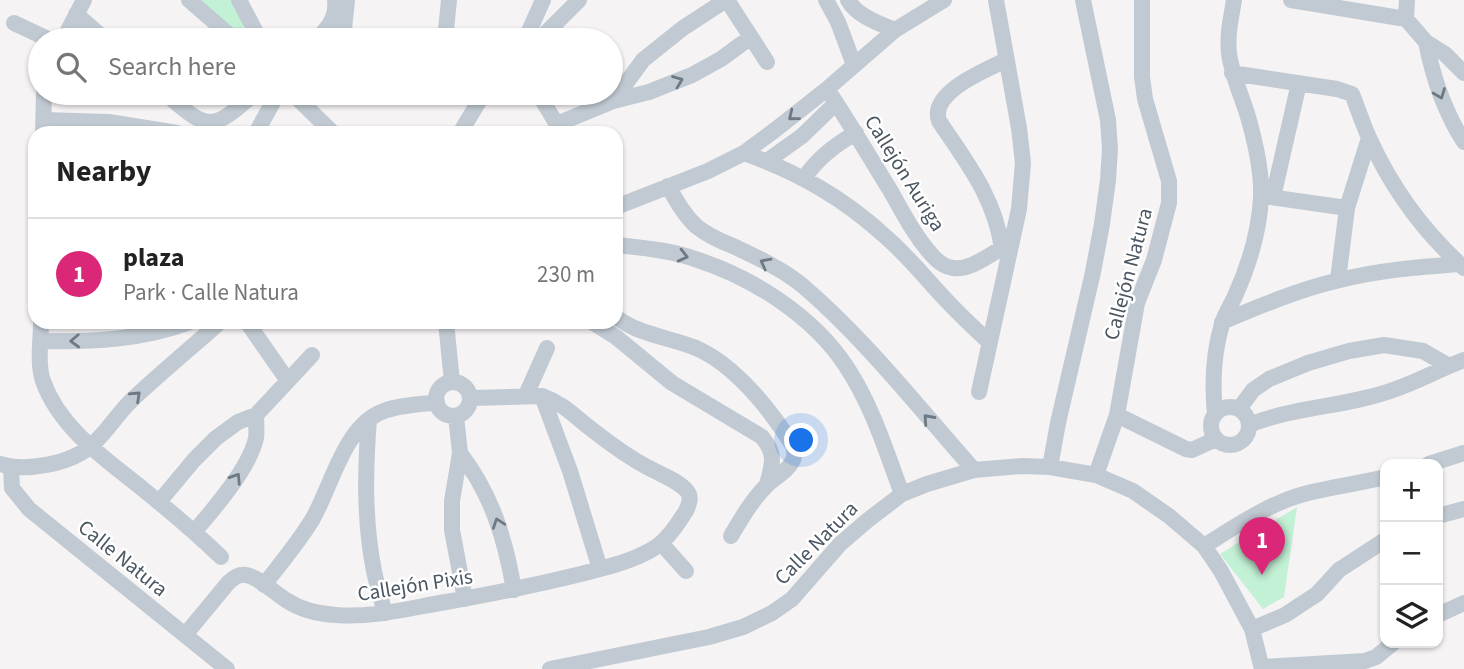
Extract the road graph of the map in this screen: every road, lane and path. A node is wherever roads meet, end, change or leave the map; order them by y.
1 (189, 0) edge
2 (239, 0) edge
3 (449, 0) edge
4 (543, 0) edge
5 (579, 0) edge
6 (727, 0) edge
7 (826, 0) edge
8 (848, 0) edge
9 (944, 0) edge
10 (996, 0) edge
11 (1083, 0) edge
12 (1142, 0) edge
13 (1234, 0) edge
14 (1292, 0) edge
15 (1407, 0) edge
16 (81, 5) edge
17 (341, 5) edge
18 (923, 6) edge
19 (1406, 19) junction
20 (18, 20) dead end
21 (250, 23) junction
22 (28, 28) edge
23 (69, 28) edge
24 (97, 28) edge
25 (221, 28) edge
26 (249, 28) edge
27 (253, 28) edge
28 (327, 28) edge
29 (344, 28) edge
30 (446, 28) edge
31 (530, 28) edge
32 (550, 28) edge
33 (895, 30) junction
34 (751, 37) junction
35 (1426, 43) junction
36 (1006, 60) junction
37 (767, 62) dead end
38 (854, 65) junction
39 (1464, 73) edge
40 (1233, 74) junction
41 (1299, 83) junction
42 (623, 87) edge
43 (827, 89) junction
44 (623, 98) edge
45 (836, 103) junction
46 (44, 105) edge
47 (180, 105) edge
48 (240, 105) edge
49 (269, 105) edge
50 (304, 105) edge
51 (477, 105) edge
52 (545, 105) edge
53 (605, 105) edge
54 (44, 126) edge
55 (134, 126) edge
56 (259, 126) edge
57 (326, 126) edge
58 (464, 126) edge
59 (558, 126) edge
60 (563, 126) edge
61 (856, 133) junction
62 (1369, 138) junction
63 (1464, 142) edge
64 (744, 153) junction
65 (767, 161) junction
66 (804, 178) junction
67 (668, 187) junction
68 (1267, 196) junction
69 (623, 204) edge
70 (1347, 208) junction
71 (623, 246) edge
72 (1007, 247) junction
73 (1462, 266) edge
74 (1338, 280) junction
75 (1222, 322) junction
76 (623, 327) edge
77 (41, 329) edge
78 (168, 329) edge
79 (212, 329) edge
80 (255, 329) edge
81 (447, 329) edge
82 (622, 329) edge
83 (41, 341) junction
84 (989, 342) junction
85 (547, 348) dead end
86 (312, 355) dead end
87 (1456, 363) edge
88 (288, 380) junction
89 (452, 382) junction
90 (979, 392) dead end
91 (534, 396) junction
92 (471, 398) junction
93 (437, 402) junction
94 (1239, 409) junction
95 (1215, 414) junction
96 (256, 415) junction
97 (1117, 415) junction
98 (456, 416) junction
99 (369, 419) junction
100 (774, 420) junction
101 (1249, 425) junction
102 (762, 437) junction
103 (1216, 439) junction
104 (91, 447) junction
105 (460, 453) junction
106 (1464, 453) edge
107 (1443, 460) edge
108 (6, 466) edge
109 (1050, 467) junction
110 (974, 470) junction
111 (1096, 475) junction
112 (1380, 478) edge
113 (767, 485) junction
114 (902, 495) junction
115 (159, 502) junction
116 (1464, 509) edge
117 (1443, 515) edge
118 (194, 532) junction
119 (731, 536) dead end
120 (661, 543) junction
121 (1380, 543) edge
122 (1204, 546) junction
123 (221, 556) dead end
124 (600, 569) junction
125 (687, 570) dead end
126 (249, 575) junction
127 (514, 590) junction
128 (465, 599) junction
129 (1464, 603) edge
130 (385, 613) junction
131 (1443, 613) edge
132 (1252, 629) junction
133 (185, 635) junction
134 (1387, 648) edge
135 (1262, 668) edge
136 (227, 669) edge
137 (550, 669) edge

1 - 25 street
2 - 21 street
3 - 30 street
4 - 31 street
5 - 32 street
6 - 34 street
6 - 42 street
7 - 38 street
8 - 33 street
9 - 18 street
10 - 36 street
11 - 109 street, Callejón Natura
12 - 97 street, Callejón Natura
13 - 40 street
14 - 19 street
15 - 19 street
16 - 23 street
16 - 24 street
17 - 28 street
17 - 29 street
18 - 33 street
19 - 35 street
20 - 22 street
21 - 26 street
21 - 27 street
33 - 38 street
34 - 37 street
44 -> 34 street
35 - 39 street
35 -> 63 street
36 - 72 street
36 - 72 street
38 - 43 street
40 - 41 street
40 - 68 street
41 - 62 street
41 - 68 street
43 - 45 street, Callejón Auriga
43 -> 64 street
45 - 61 street, Callejón Auriga
45 - 65 street
46 - 54 street
47 - 48 street
49 - 56 street
50 - 57 street
51 - 58 street
52 - 59 street
53 - 60 street
54 - 55 street
61 - 66 street
61 - 72 street, Callejón Auriga
62 - 70 street
62 - 73 street
64 - 65 street, Callejón Auriga
64 - 67 street
65 - 66 street, Callejón Auriga
66 - 84 street, Callejón Auriga
67 - 69 street
110 -> 67 street
68 - 70 street
68 - 75 street
70 - 74 street
71 -> 114 street
72 - 84 street
73 - 74 street
74 - 75 street
75 - 95 street
76 - 100 street
77 - 83 street
78 -> 83 street
104 -> 79 street
80 - 88 street
81 - 89 street
82 - 102 street
83 - 104 street
84 - 90 street
85 - 91 street
86 - 88 street
87 - 94 street
87 - 101 street
88 - 96 street
89 - 92 street
89 - 93 street
91 - 92 street
91 - 120 street, Callejón Pixis
91 - 124 street
92 - 98 street
93 - 98 street
93 - 99 street
94 - 95 street
94 - 101 street
95 - 103 street
96 - 115 street
118 -> 96 street
97 - 103 street
97 - 111 street, Callejón Natura
98 - 105 street
99 - 126 street
99 - 130 street
100 - 102 street
100 - 113 street
101 - 103 street
102 - 113 street
104 - 108 street
104 - 115 street
127 -> 105 street
105 - 128 street
106 - 107 street
108 - 133 street, Calle Natura
109 - 110 street, Calle Natura
109 - 111 street, Calle Natura
110 - 114 street, Calle Natura
111 - 122 street, Calle Natura
112 - 122 street
113 - 119 street
114 - 137 street, Calle Natura
115 - 118 street
116 - 117 street
118 - 123 street
120 - 124 street, Callejón Pixis
120 - 125 street
121 - 132 street
122 - 132 street, Calle Natura
124 - 127 street, Callejón Pixis
126 - 130 street, Callejón Pixis
126 - 133 street
127 - 128 street, Callejón Pixis
128 - 130 street, Callejón Pixis
129 - 131 street
132 - 135 street, Calle Natura
133 - 136 street, Calle Natura
134 - 135 street

